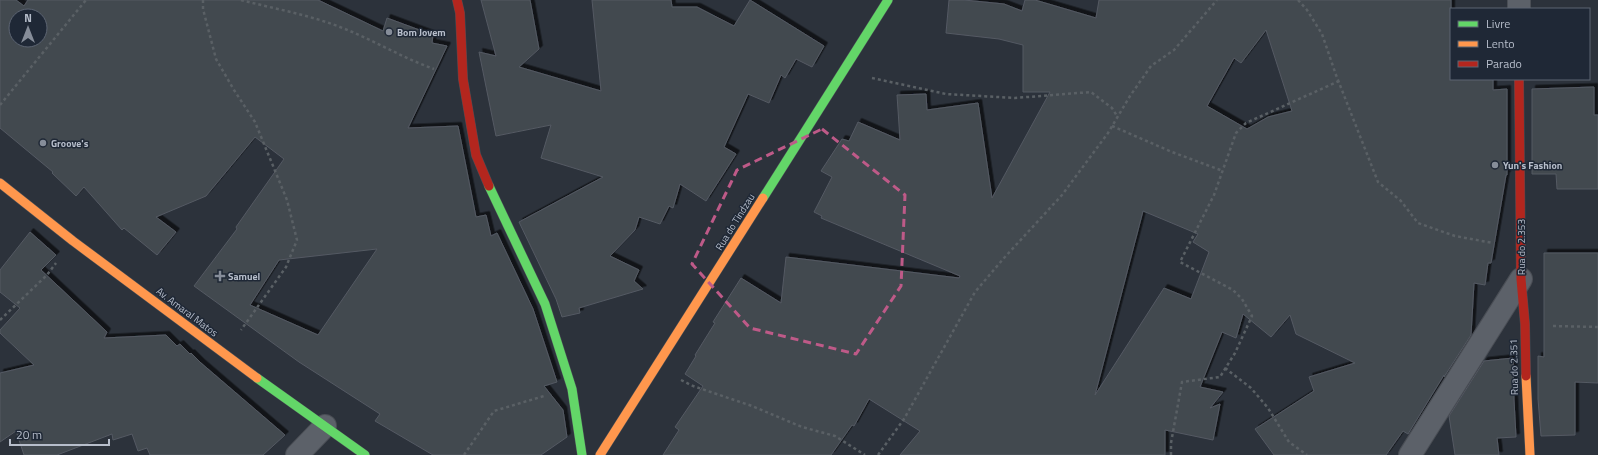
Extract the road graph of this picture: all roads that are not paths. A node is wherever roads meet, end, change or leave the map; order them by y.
1 (457, 0) edge
2 (888, 0) edge
3 (1519, 80) edge
4 (0, 183) edge
5 (1521, 279) junction
6 (325, 426) junction
7 (297, 455) edge
8 (365, 455) edge
9 (582, 455) edge
10 (600, 455) edge
11 (1410, 455) edge
12 (1530, 455) edge

1 - 9 street
2 - 10 street, Rua do Tindzau
3 - 5 street, Rua do 2.353
4 - 6 street, Av. Amaral Matos
5 - 11 street, Rua do 2.353
5 - 12 street, Rua do 2.351
6 - 7 street
6 - 8 street, Av. Amaral Matos

